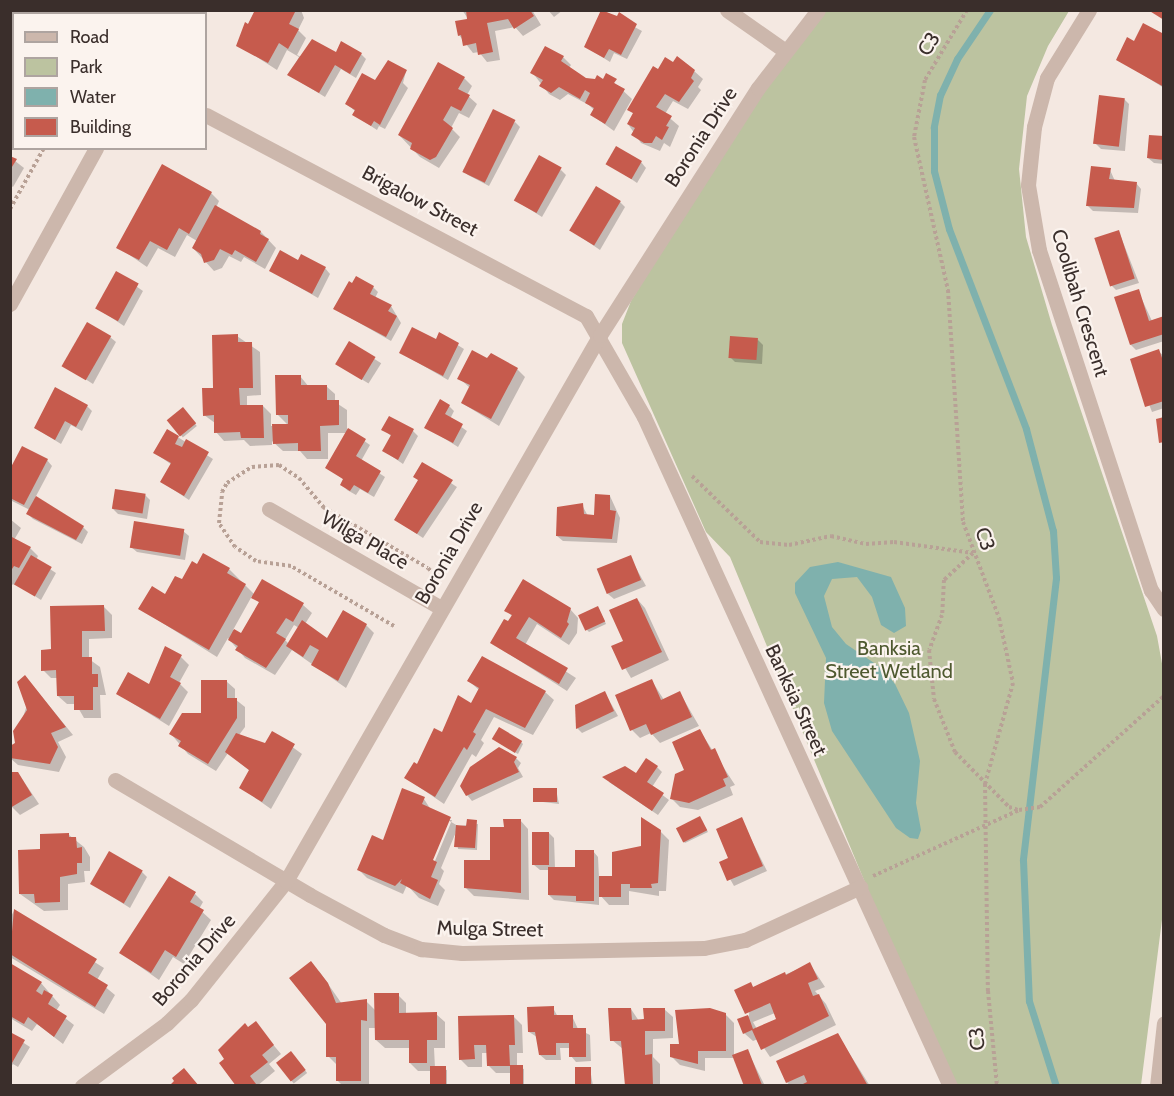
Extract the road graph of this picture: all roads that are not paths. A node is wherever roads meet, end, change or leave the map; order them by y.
1 (727, 10) edge
2 (818, 10) edge
3 (1089, 10) edge
4 (784, 50) junction
5 (208, 114) edge
6 (95, 150) edge
7 (10, 304) edge
8 (600, 335) junction
9 (269, 509) dead end
10 (441, 608) junction
11 (1164, 609) edge
12 (115, 780) dead end
13 (286, 881) junction
14 (858, 884) junction
15 (1164, 1023) edge
16 (82, 1086) edge
17 (950, 1086) edge
18 (1157, 1086) edge

1 - 4 street
2 - 4 street, Boronia Drive
3 - 11 street, Coolibah Crescent
4 - 8 street, Boronia Drive
5 - 8 street, Brigalow Street
6 - 7 street
8 - 10 street, Boronia Drive
8 - 14 street, Banksia Street
9 - 10 street, Wilga Place
10 - 13 street, Boronia Drive
12 - 13 street, Mulga Street
13 - 14 street, Mulga Street
13 - 16 street, Boronia Drive
14 - 17 street, Banksia Street
15 - 18 street

